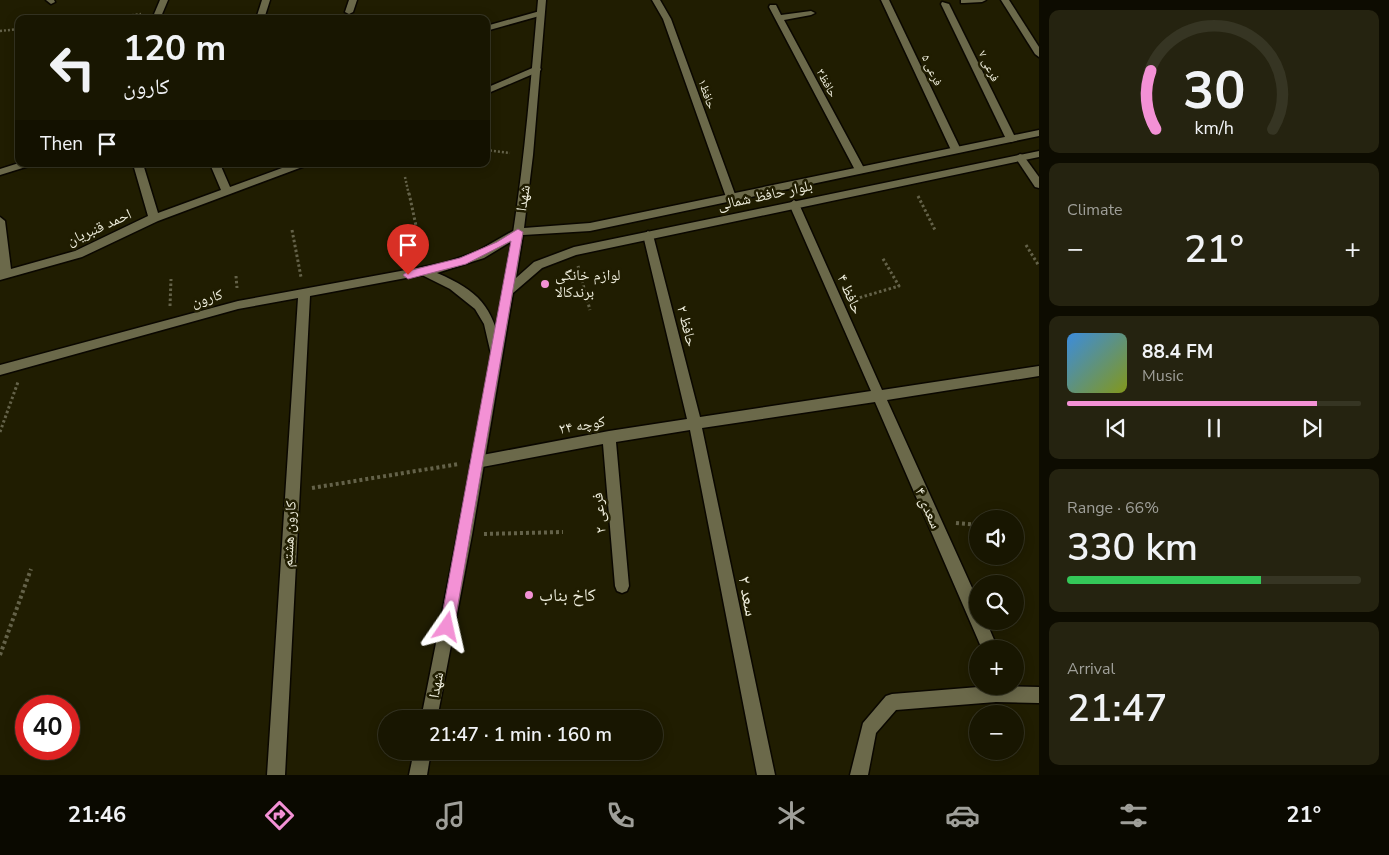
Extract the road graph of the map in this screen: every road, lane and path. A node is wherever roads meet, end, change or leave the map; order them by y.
1 (164, 0) edge
2 (266, 0) edge
3 (352, 0) edge
4 (542, 0) edge
5 (656, 0) edge
6 (885, 0) edge
7 (982, 0) edge
8 (1005, 0) edge
9 (964, 1) dead end
10 (946, 4) dead end
11 (773, 7) dead end
12 (349, 12) dead end
13 (540, 13) junction
14 (811, 13) dead end
15 (157, 15) edge
16 (261, 15) edge
17 (779, 18) junction
18 (490, 28) edge
19 (15, 30) edge
20 (0, 32) edge
21 (1039, 54) edge
22 (536, 69) junction
23 (490, 90) edge
24 (1039, 133) edge
25 (1011, 139) junction
26 (490, 150) edge
27 (956, 150) junction
28 (1039, 154) edge
29 (528, 155) junction
30 (1020, 157) junction
31 (16, 167) edge
32 (139, 167) edge
33 (216, 167) edge
34 (294, 167) edge
35 (860, 170) junction
36 (0, 172) edge
37 (405, 177) dead end
38 (910, 180) junction
39 (1039, 185) edge
40 (227, 192) junction
41 (731, 197) junction
42 (794, 204) junction
43 (154, 218) junction
44 (0, 221) edge
45 (292, 230) dead end
46 (935, 230) dead end
47 (518, 232) junction
48 (648, 235) junction
49 (1026, 245) dead end
50 (574, 251) junction
51 (882, 258) dead end
52 (1039, 266) edge
53 (426, 272) junction
54 (3, 275) edge
55 (171, 279) dead end
56 (508, 291) junction
57 (304, 293) junction
58 (838, 304) junction
59 (590, 310) dead end
60 (170, 324) junction
61 (496, 350) junction
62 (25, 363) junction
63 (0, 370) edge
64 (1039, 371) edge
65 (878, 395) junction
66 (695, 424) junction
67 (0, 432) edge
68 (609, 437) junction
69 (476, 462) junction
70 (292, 492) junction
71 (563, 532) dead end
72 (465, 535) junction
73 (31, 569) dead end
74 (622, 586) dead end
75 (969, 601) edge
76 (0, 655) edge
77 (1024, 693) edge
78 (969, 694) edge
79 (1039, 695) edge
80 (431, 710) edge
81 (421, 760) edge
82 (276, 775) edge
83 (418, 775) edge
84 (766, 775) edge
85 (859, 775) edge

1 - 15 street
2 - 16 street
3 - 12 street
4 - 13 street, شهدا
5 - 41 street, حافظ۱
6 - 27 street, فرعی ۵
7 - 9 street
8 - 21 street
10 - 25 street, فرعی ۷
11 - 17 street, حافظ۳
13 - 18 street
13 - 22 street, شهدا
14 - 17 street
17 - 35 street, حافظ۳
19 - 20 path
22 - 23 street
22 - 29 street, شهدا
24 - 25 street, بلوار حافظ شمالی
25 - 27 street, بلوار حافظ شمالی
26 - 29 path
27 - 35 street, بلوار حافظ شمالی
28 - 30 street, بلوار حافظ شمالی
29 - 47 street, شهدا
30 - 38 street, بلوار حافظ شمالی
30 - 39 street
31 - 36 street
32 - 43 street, احمد قنبریان
33 - 40 street
34 - 40 street
35 - 41 street, بلوار حافظ شمالی
37 - 53 path
38 - 42 street, بلوار حافظ شمالی
38 - 46 path
40 - 43 street
41 - 47 street, بلوار حافظ شمالی
42 - 48 street, بلوار حافظ شمالی
42 - 58 street, حافظ ۴
43 - 54 street, احمد قنبریان
44 - 54 street
45 - 57 path
47 - 53 street, کارون
47 - 56 street, شهدا
48 - 50 street, بلوار حافظ شمالی
48 - 66 street, حافظ ۲
49 - 52 path
50 - 56 street, بلوار حافظ شمالی
50 - 59 path
51 - 58 path
53 - 57 street, کارون
53 - 61 street
55 - 60 path
56 - 61 street, شهدا
57 - 60 street, کارون
57 - 70 street, کارون هشتم
58 - 65 street, حافظ ۴
60 - 62 street, کارون
61 - 69 street, شهدا
62 - 63 street, کارون
62 - 67 path
64 - 65 street, کوچه ۲۴
65 - 66 street, کوچه ۲۴
65 - 75 street, سعدی ۴
66 - 68 street, کوچه ۲۴
66 - 84 street, سعد ۲
68 - 69 street, کوچه ۲۴
68 - 74 street, فرعی ۲
69 - 70 path
69 - 72 street, شهدا
70 - 82 street, کارون هشتم
71 - 72 path
72 - 80 street, شهدا
73 - 76 path
77 - 79 street
78 - 85 street
81 - 83 street

